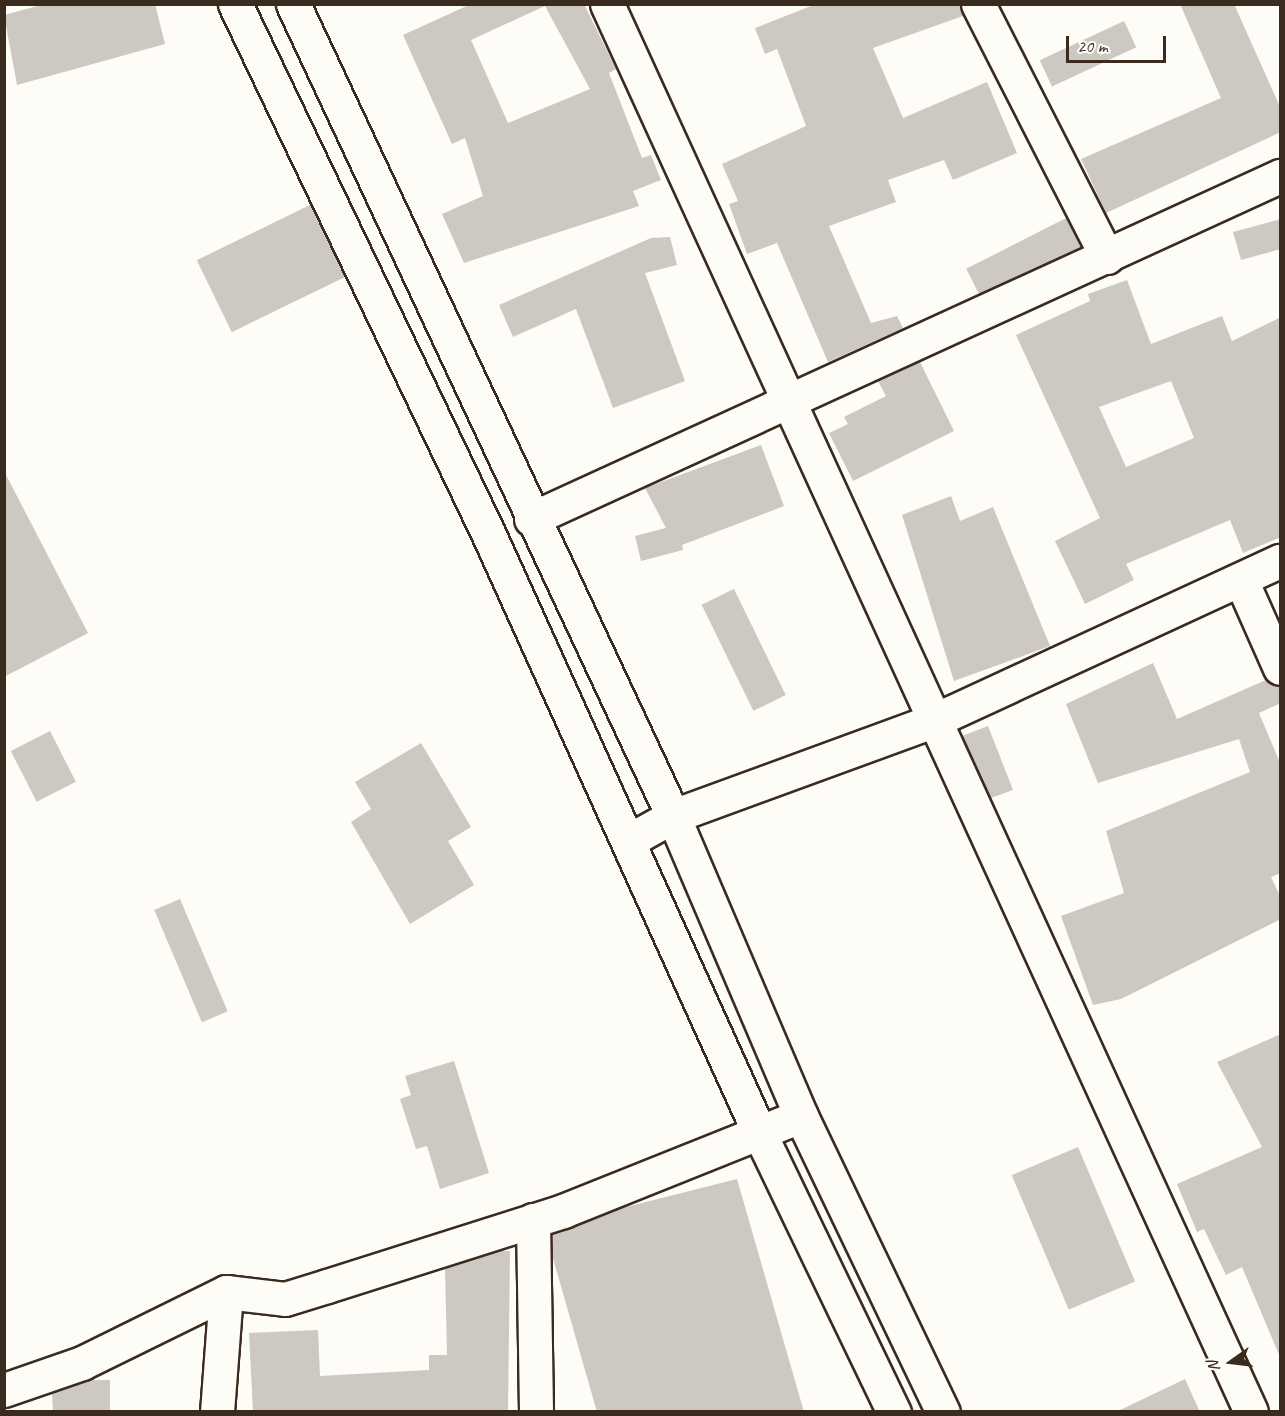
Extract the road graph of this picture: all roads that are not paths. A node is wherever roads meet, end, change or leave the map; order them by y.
1 (235, 4) edge
2 (293, 4) edge
3 (607, 4) edge
4 (978, 4) edge
5 (1281, 176) edge
6 (1107, 257) junction
7 (794, 402) junction
8 (531, 519) junction
9 (1281, 561) edge
10 (1241, 580) junction
11 (1281, 668) edge
12 (933, 721) junction
13 (673, 816) junction
14 (630, 840) junction
15 (801, 1116) junction
16 (760, 1134) junction
17 (532, 1220) junction
18 (226, 1292) junction
19 (4, 1390) edge
20 (217, 1412) edge
21 (536, 1412) edge
22 (894, 1412) edge
23 (942, 1412) edge
24 (1251, 1412) edge

1 - 14 street
2 - 8 street
3 - 7 street
4 - 6 street
5 - 6 street
6 - 7 street
7 - 8 street
7 - 12 street
8 - 13 street
9 - 10 street
10 - 11 street
10 - 12 street
12 - 13 street
12 - 24 street
13 - 14 street
13 - 15 street
14 - 16 street
15 - 16 street
15 - 23 street
16 - 17 street
16 - 22 street
17 - 18 street
17 - 21 street
18 - 19 street
18 - 20 street

